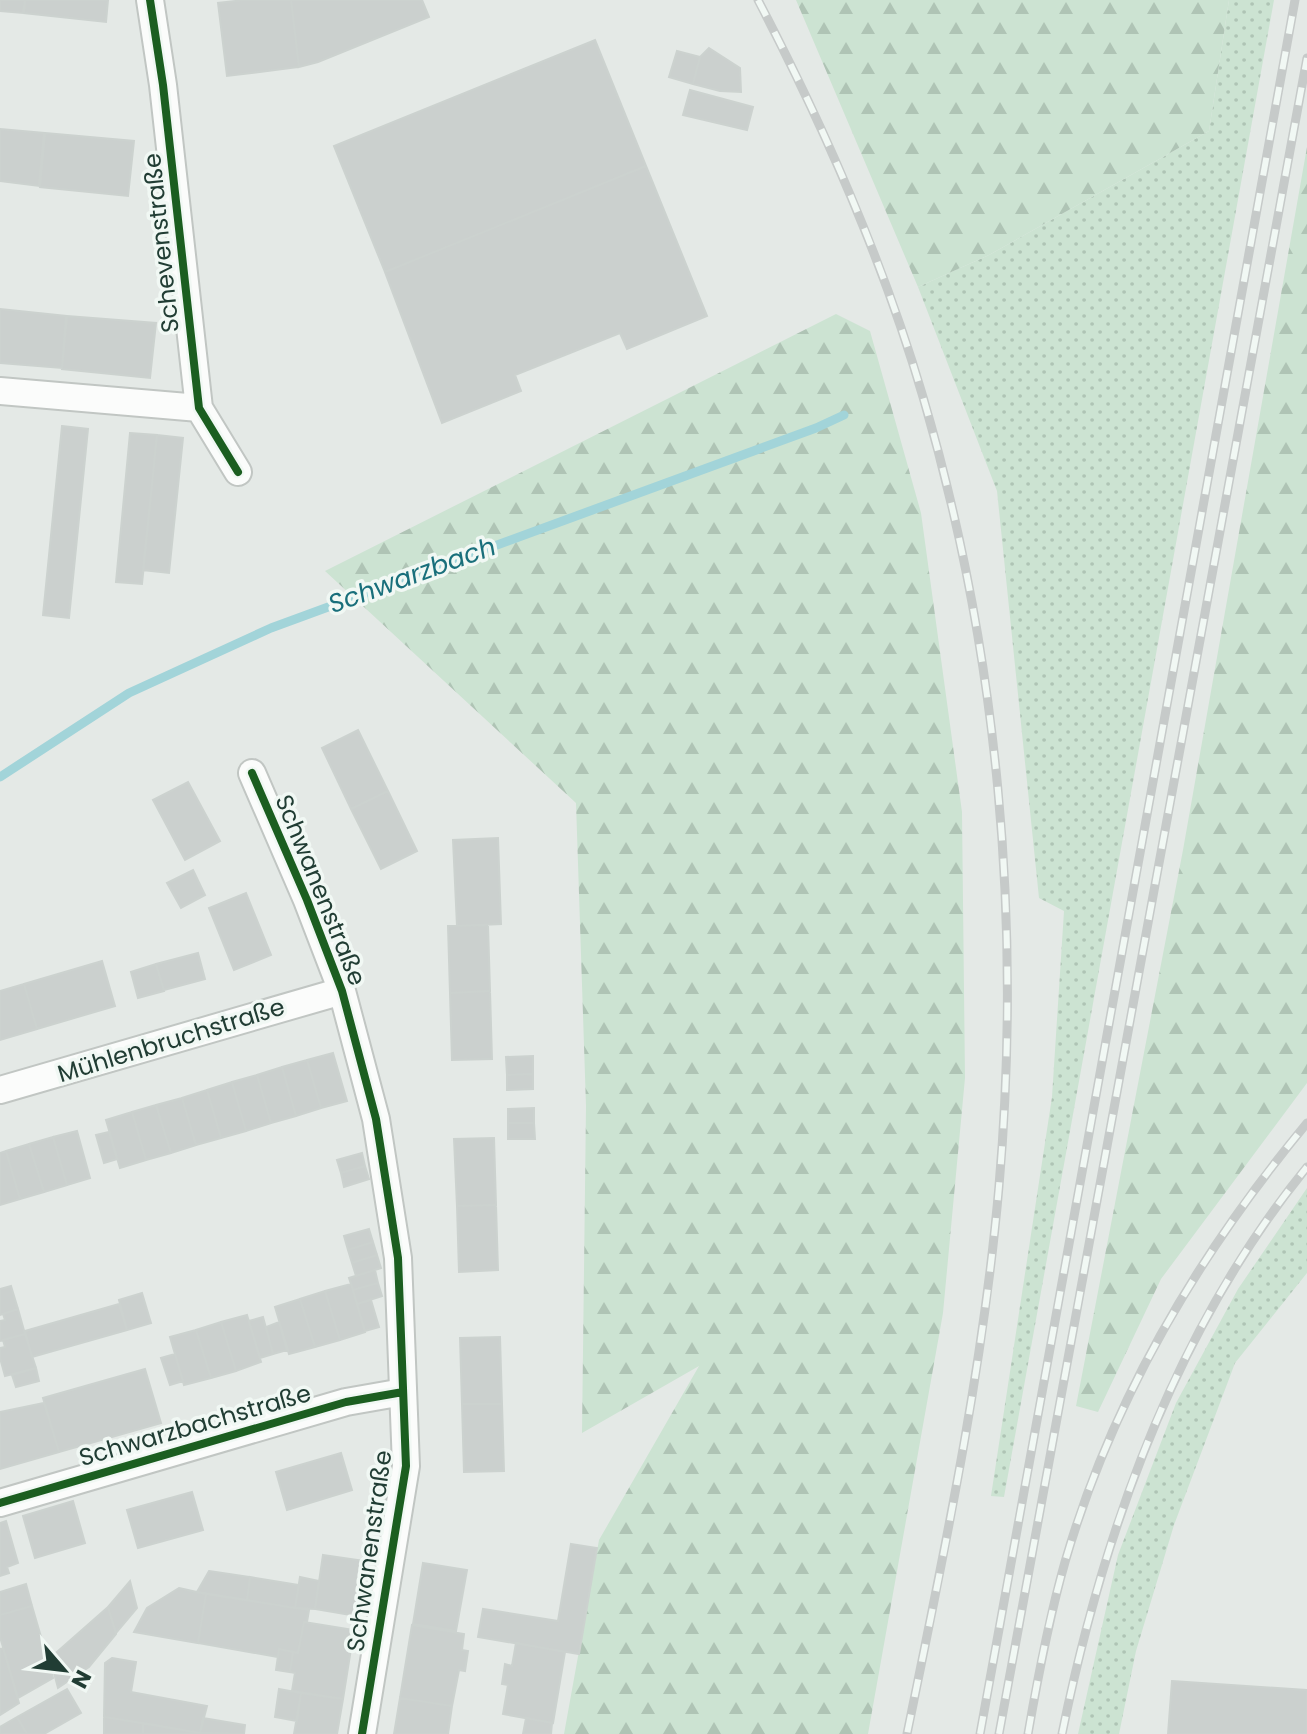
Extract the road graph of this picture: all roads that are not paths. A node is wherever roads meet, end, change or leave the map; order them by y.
1 (150, 0) edge
2 (0, 391) edge
3 (199, 408) junction
4 (238, 472) dead end
5 (252, 773) dead end
6 (342, 991) junction
7 (0, 1090) edge
8 (403, 1392) junction
9 (0, 1503) edge
10 (362, 1734) edge

1 - 3 street, Schevenstraße
2 - 3 street
3 - 4 street, Schevenstraße
5 - 6 street, Schwanenstraße
6 - 7 street, Mühlenbruchstraße
6 - 8 street, Schwanenstraße
8 - 9 street, Schwarzbachstraße
8 - 10 street, Schwanenstraße

